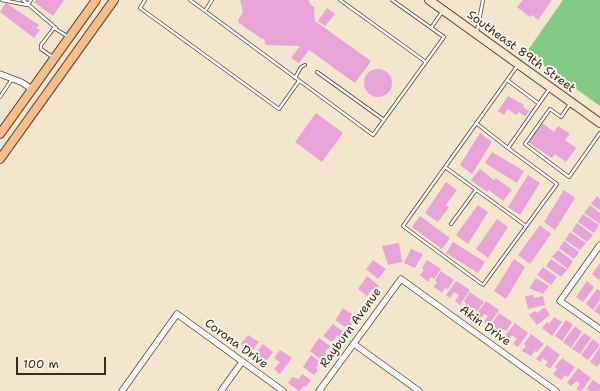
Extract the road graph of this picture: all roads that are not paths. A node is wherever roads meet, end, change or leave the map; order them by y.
1 (2, 0) edge
2 (23, 0) edge
3 (31, 0) edge
4 (96, 0) edge
5 (114, 0) edge
6 (145, 0) edge
7 (190, 0) edge
8 (212, 0) edge
9 (340, 0) edge
10 (392, 0) edge
11 (429, 0) edge
12 (483, 0) edge
13 (28, 5) junction
14 (443, 10) junction
15 (205, 11) junction
16 (56, 28) junction
17 (431, 28) junction
18 (476, 34) junction
19 (69, 38) junction
20 (54, 59) junction
21 (426, 62) junction
22 (518, 64) junction
23 (305, 65) dead end
24 (317, 72) dead end
25 (0, 74) edge
26 (295, 78) junction
27 (13, 79) junction
28 (507, 80) junction
29 (299, 81) junction
30 (550, 87) junction
31 (32, 89) junction
32 (0, 97) edge
33 (538, 103) junction
34 (571, 103) junction
35 (384, 120) junction
36 (600, 123) edge
37 (476, 124) junction
38 (0, 134) edge
39 (600, 134) edge
40 (508, 148) junction
41 (1, 154) edge
42 (445, 168) junction
43 (476, 190) junction
44 (452, 224) dead end
45 (526, 226) junction
46 (600, 245) edge
47 (401, 278) joint
48 (600, 329) edge
49 (354, 344) junction
50 (242, 362) junction
51 (122, 391) edge
52 (221, 391) edge
53 (283, 391) edge
54 (319, 391) edge
55 (419, 391) edge
56 (556, 391) edge

1 - 13 lane
2 - 13 lane
3 - 13 lane
4 - 19 main road
5 - 41 main road
6 - 29 lane
7 - 15 lane
8 - 15 lane
9 - 21 lane
10 - 17 lane
11 - 14 main road, Southeast 89th Street
12 - 18 lane
13 - 16 lane
14 - 17 lane
14 - 18 main road, Southeast 89th Street
15 - 26 lane
16 - 19 lane
16 - 20 lane
17 - 21 lane
18 - 22 main road, Southeast 89th Street
19 - 20 main road
20 - 31 main road
21 - 35 lane
22 - 28 lane
22 - 30 main road, Southeast 89th Street
23 - 26 lane
24 - 35 lane
25 - 27 street
26 - 29 lane
27 - 31 street
27 - 32 lane
28 - 33 lane
28 - 37 lane
29 - 35 lane
30 - 33 lane
30 - 34 main road, Southeast 89th Street
31 - 38 main road
33 - 40 lane
34 - 36 main road, Southeast 89th Street
34 - 39 lane
37 - 40 lane
37 - 42 lane
40 - 45 lane
42 - 43 lane
42 - 45 lane
43 - 44 lane
43 - 45 lane
46 - 48 street
47 - 49 street, Rayburn Avenue
47 - 56 street, Akin Drive
49 - 54 street, Rayburn Avenue
49 - 55 street
50 - 51 street, Corona Drive
50 - 52 street
50 - 53 street, Corona Drive

